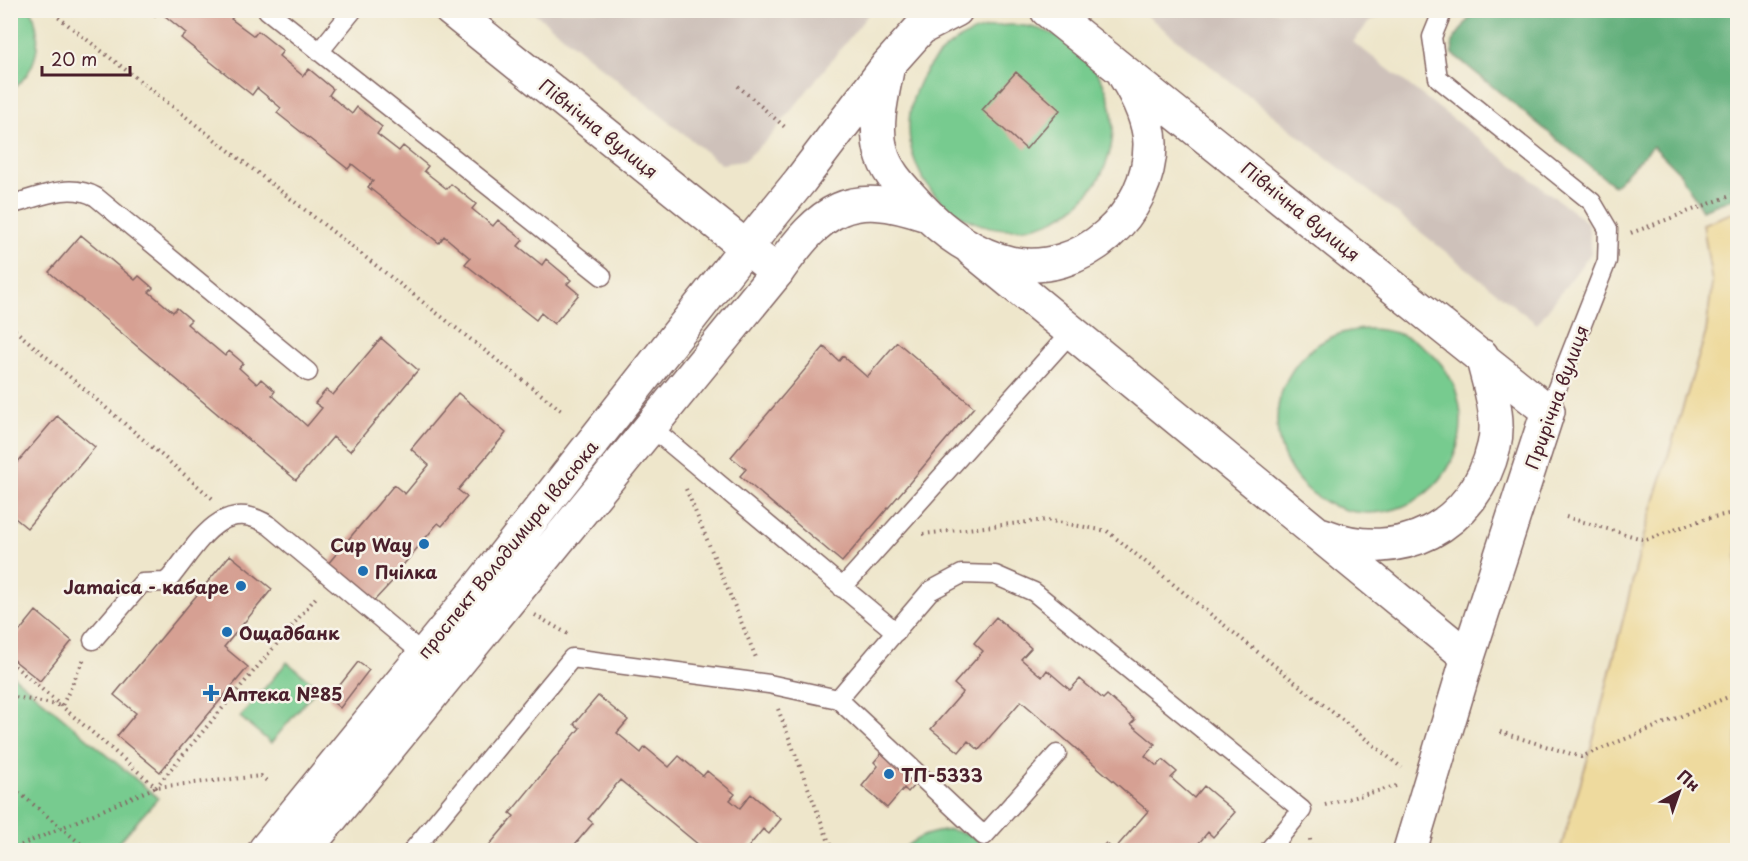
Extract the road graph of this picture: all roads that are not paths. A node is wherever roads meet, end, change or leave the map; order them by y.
1 (267, 10) edge
2 (353, 10) edge
3 (451, 10) edge
4 (956, 10) edge
5 (1047, 10) edge
6 (1443, 10) edge
7 (319, 52) junction
8 (888, 65) junction
9 (1120, 67) junction
10 (10, 205) edge
11 (927, 215) junction
12 (747, 246) junction
13 (972, 250) junction
14 (777, 272) junction
15 (602, 276) dead end
16 (1073, 330) junction
17 (1482, 356) junction
18 (308, 372) dead end
19 (1548, 411) junction
20 (652, 428) junction
21 (1310, 530) junction
22 (842, 588) junction
23 (896, 632) junction
24 (93, 639) road end
25 (423, 654) junction
26 (1468, 657) junction
27 (838, 699) junction
28 (1057, 754) dead end
29 (265, 850) edge
30 (305, 850) edge
31 (412, 850) edge
32 (1269, 850) edge
33 (1410, 850) edge

1 - 7 lane
2 - 7 lane
3 - 12 street, Північна вулиця
4 - 8 street
5 - 9 street, Північна вулиця
6 - 19 lane, Прирічна вулиця
7 - 15 lane
8 - 11 street
8 - 12 street
9 - 13 street
9 - 17 street, Північна вулиця
10 - 18 lane
11 - 13 street
11 - 14 street
12 - 14 street, Північна вулиця
12 - 25 street, проспект Володимира Івасюка
13 - 16 street
14 - 20 street, проспект Володимира Івасюка
16 - 21 street
16 - 22 lane
17 - 19 street, Північна вулиця
17 - 21 street
19 - 26 street, Прирічна вулиця
20 - 22 lane
20 - 30 street, проспект Володимира Івасюка
21 - 26 street
22 - 23 lane
23 - 27 lane
23 - 32 lane
24 - 25 lane
25 - 29 street, проспект Володимира Івасюка
26 - 33 street, Прирічна вулиця
27 - 28 lane
27 - 31 lane

